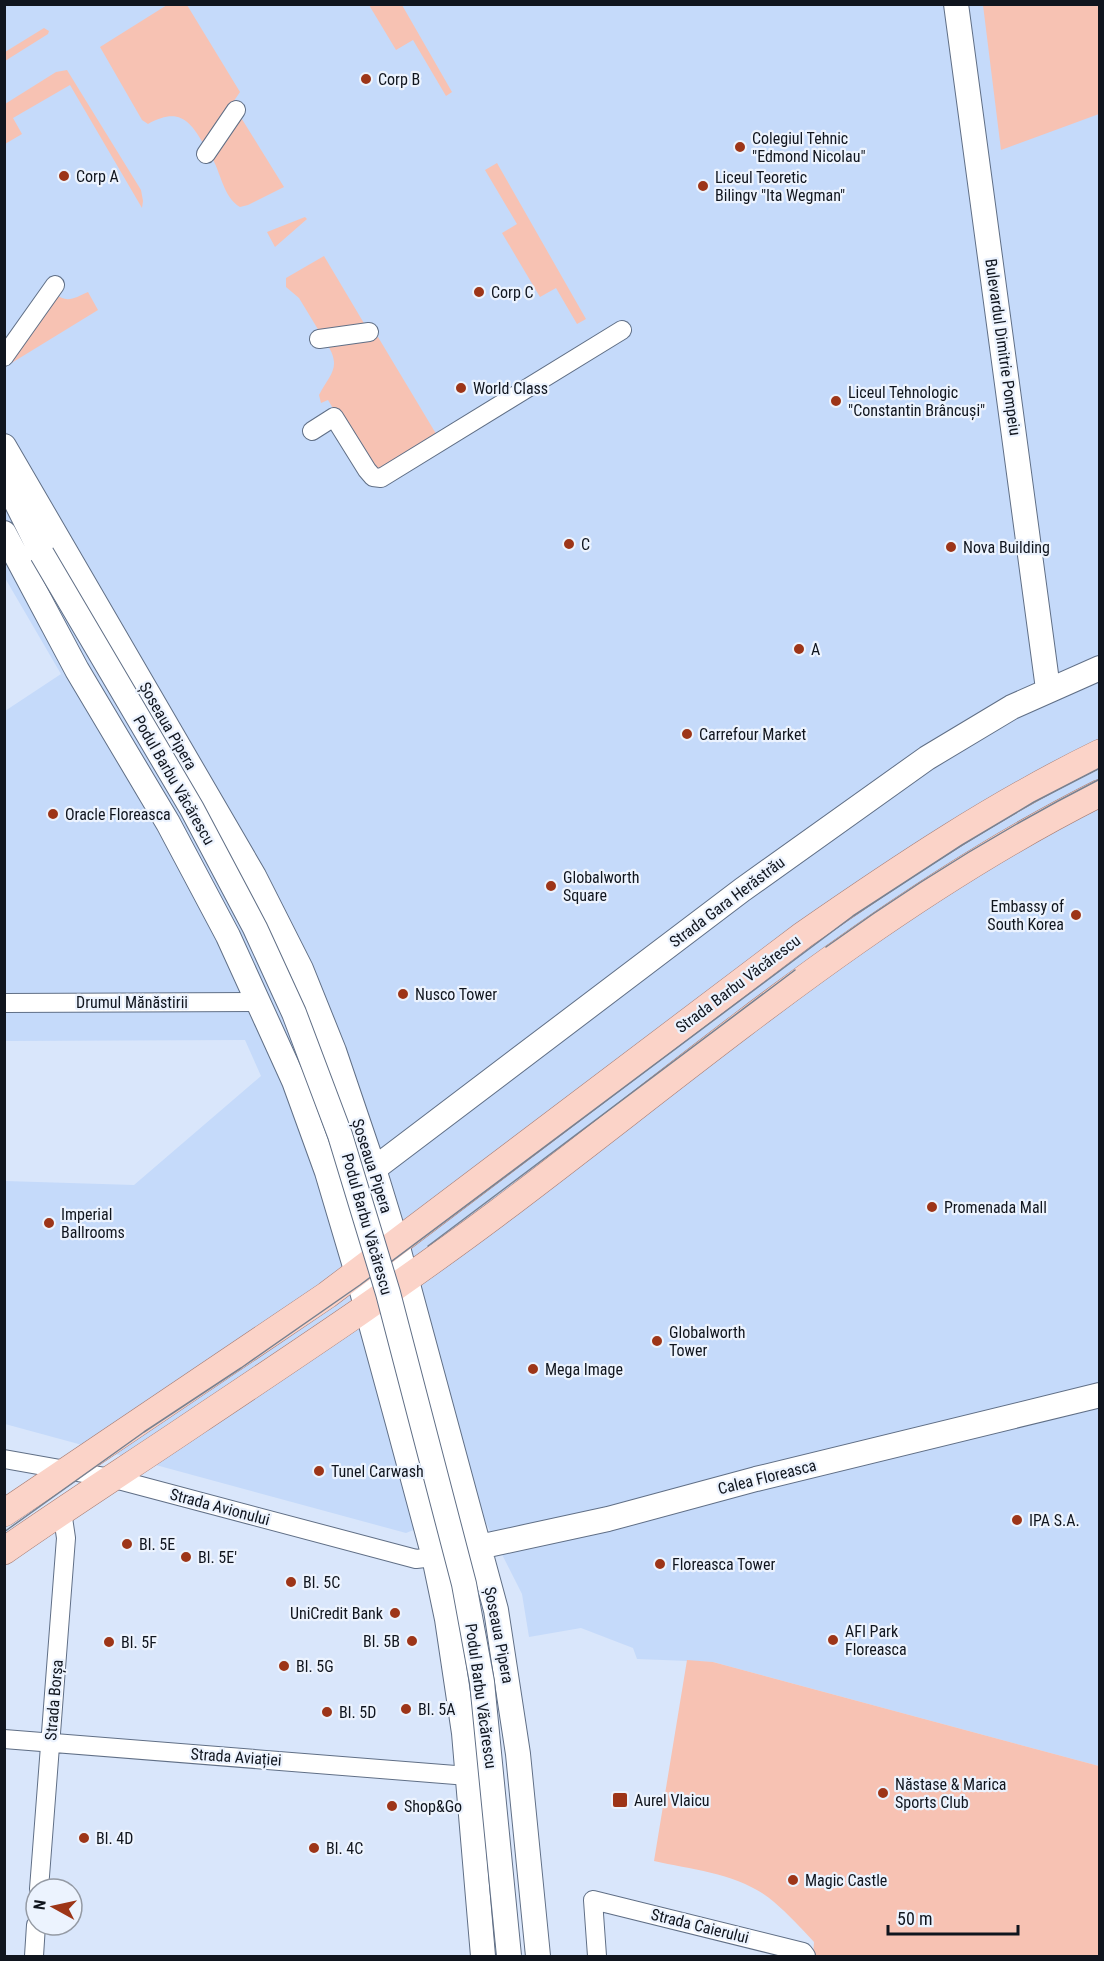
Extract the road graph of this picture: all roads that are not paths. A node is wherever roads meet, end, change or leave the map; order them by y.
1 (956, 4) edge
2 (236, 110) dead end
3 (206, 154) dead end
4 (55, 285) dead end
5 (622, 330) dead end
6 (369, 332) dead end
7 (319, 339) dead end
8 (4, 357) edge
9 (312, 431) dead end
10 (4, 446) edge
11 (4, 478) edge
12 (4, 497) edge
13 (4, 533) edge
14 (42, 554) junction
15 (1100, 668) edge
16 (1048, 689) junction
17 (1100, 753) edge
18 (1100, 793) edge
19 (4, 1002) edge
20 (260, 1002) junction
21 (374, 1169) junction
22 (397, 1244) junction
23 (357, 1273) junction
24 (406, 1280) junction
25 (366, 1306) junction
26 (1100, 1395) edge
27 (4, 1459) edge
28 (67, 1470) junction
29 (111, 1478) junction
30 (62, 1511) junction
31 (4, 1513) edge
32 (480, 1547) junction
33 (4, 1551) edge
34 (434, 1557) junction
35 (4, 1739) edge
36 (50, 1743) junction
37 (468, 1776) junction
38 (40, 1877) edge
39 (35, 1937) edge
40 (34, 1956) edge
41 (483, 1956) edge
42 (509, 1956) edge
43 (537, 1956) edge
44 (597, 1956) edge
45 (806, 1956) edge

1 - 16 main road, Bulevardul Dimitrie Pompeiu
2 - 3 street
4 - 8 street
5 - 9 street
6 - 7 street
10 - 21 main road, Șoseaua Pipera
11 - 14 main road
12 - 14 main road
13 - 20 main road
14 - 42 main road, Podul Barbu Văcărescu, bridge
15 - 16 main road, Strada Gara Herăstrău
16 - 21 main road, Strada Gara Herăstrău
17 - 22 main road, Strada Barbu Văcărescu
18 - 24 main road
19 - 20 street, Drumul Mănăstirii
20 - 23 main road
21 - 22 main road, Șoseaua Pipera
22 - 23 main road, Strada Barbu Văcărescu
22 - 24 main road, Șoseaua Pipera
23 - 25 main road
23 - 28 main road, Strada Barbu Văcărescu
24 - 25 main road
24 - 32 main road, Șoseaua Pipera
25 - 29 main road
25 - 34 main road
26 - 32 main road, Calea Floreasca
27 - 28 street, Strada Avionului
28 - 29 street, Strada Avionului
28 - 31 main road, Strada Barbu Văcărescu
29 - 30 main road
29 - 34 street, Strada Avionului
30 - 33 main road
30 - 36 street, Strada Borșa
32 - 34 main road, Calea Floreasca
32 - 43 main road, Șoseaua Pipera
34 - 37 main road
35 - 36 street, Strada Aviației
36 - 37 street, Strada Aviației
36 - 38 street, Strada Borșa
37 - 41 main road
39 - 40 street
44 - 45 street, Strada Caierului

